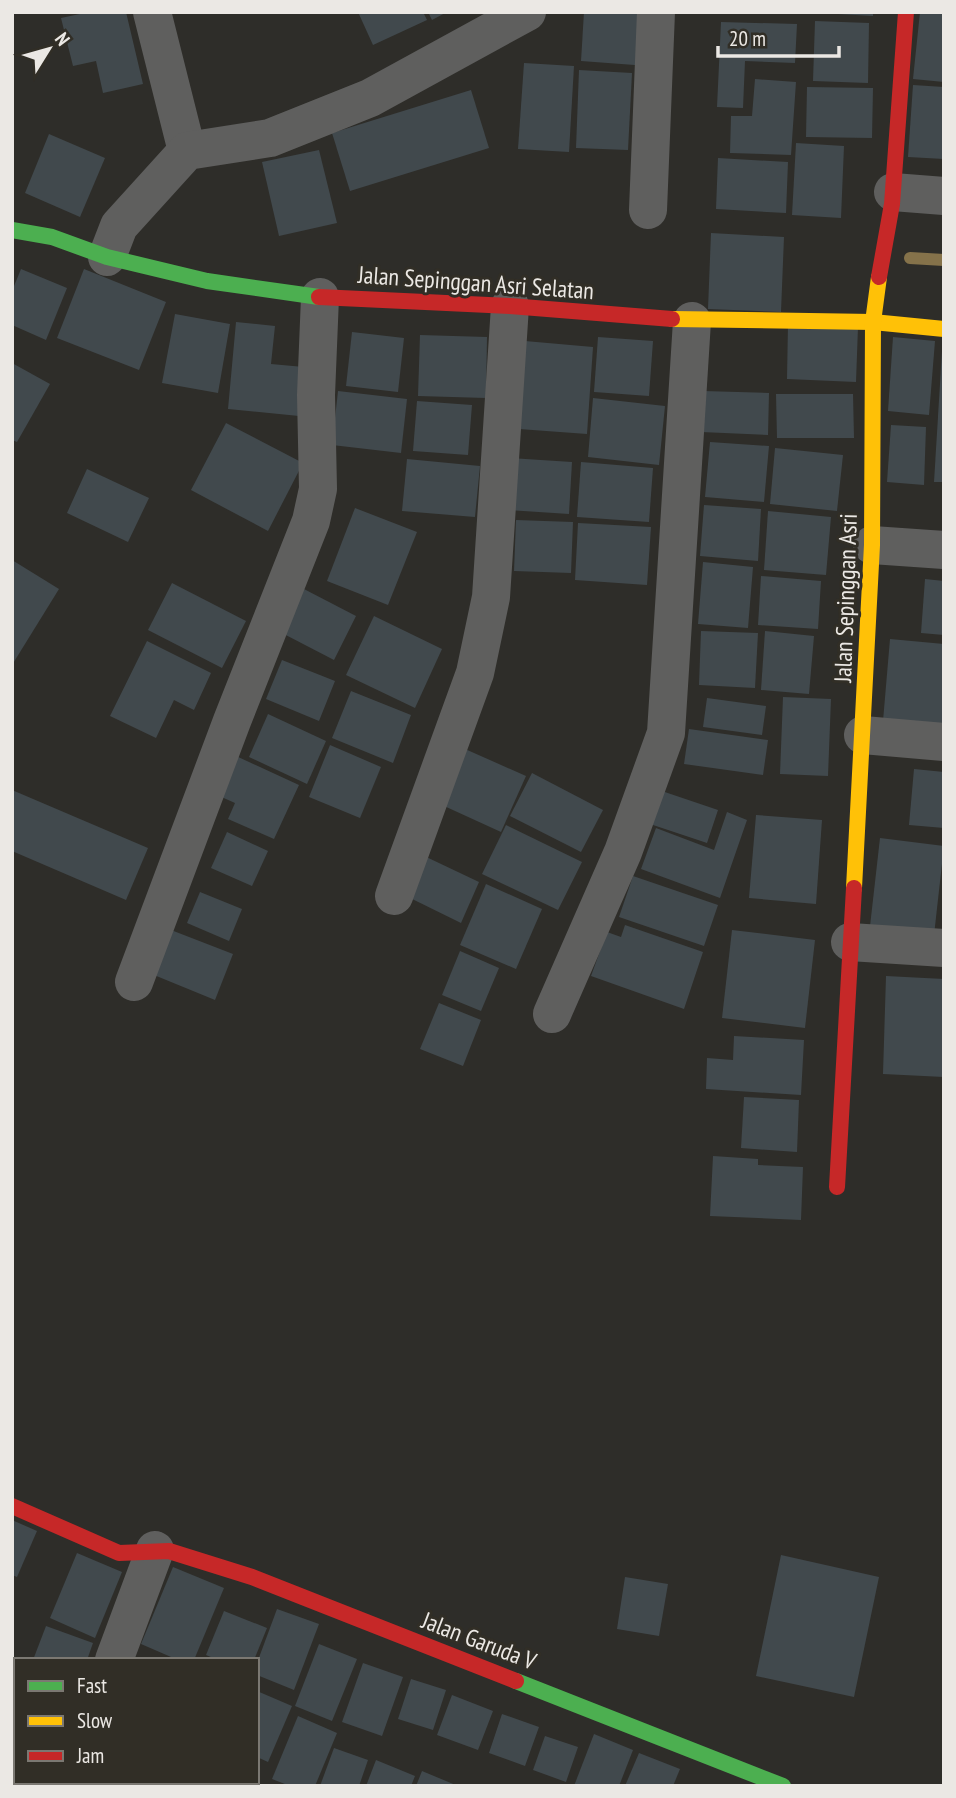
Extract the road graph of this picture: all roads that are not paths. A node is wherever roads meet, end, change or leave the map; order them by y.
1 (152, 12) edge
2 (527, 12) edge
3 (656, 12) edge
4 (906, 12) edge
5 (183, 155) junction
6 (944, 197) edge
7 (892, 198) junction
8 (648, 210) dead end
9 (12, 230) edge
10 (113, 242) junction
11 (320, 297) junction
12 (510, 306) junction
13 (692, 321) junction
14 (873, 322) junction
15 (944, 329) edge
16 (872, 545) junction
17 (944, 550) edge
18 (863, 735) junction
19 (944, 742) edge
20 (394, 896) dead end
21 (850, 942) junction
22 (944, 948) edge
23 (134, 982) dead end
24 (552, 1014) dead end
25 (837, 1187) dead end
26 (12, 1506) edge
27 (155, 1550) junction
28 (115, 1658) edge
29 (783, 1786) edge

1 - 5 street
2 - 5 street
3 - 8 street
4 - 7 street, Jalan Sepinggan Asri
5 - 10 street
6 - 7 street
7 - 14 street, Jalan Sepinggan Asri
9 - 10 street, Jalan Sepinggan Asri Selatan
10 - 11 street, Jalan Sepinggan Asri Selatan
11 - 12 street, Jalan Sepinggan Asri Selatan
11 - 23 street
12 - 13 street, Jalan Sepinggan Asri Selatan
12 - 20 street
13 - 14 street, Jalan Sepinggan Asri Selatan
13 - 24 street
14 - 15 street, Jalan Sepinggan Asri Selatan
14 - 16 street, Jalan Sepinggan Asri
16 - 17 street
16 - 18 street, Jalan Sepinggan Asri
18 - 19 street
18 - 21 street, Jalan Sepinggan Asri
21 - 22 street
21 - 25 street, Jalan Sepinggan Asri
26 - 27 street, Jalan Garuda V
27 - 28 street
27 - 29 street, Jalan Garuda V

